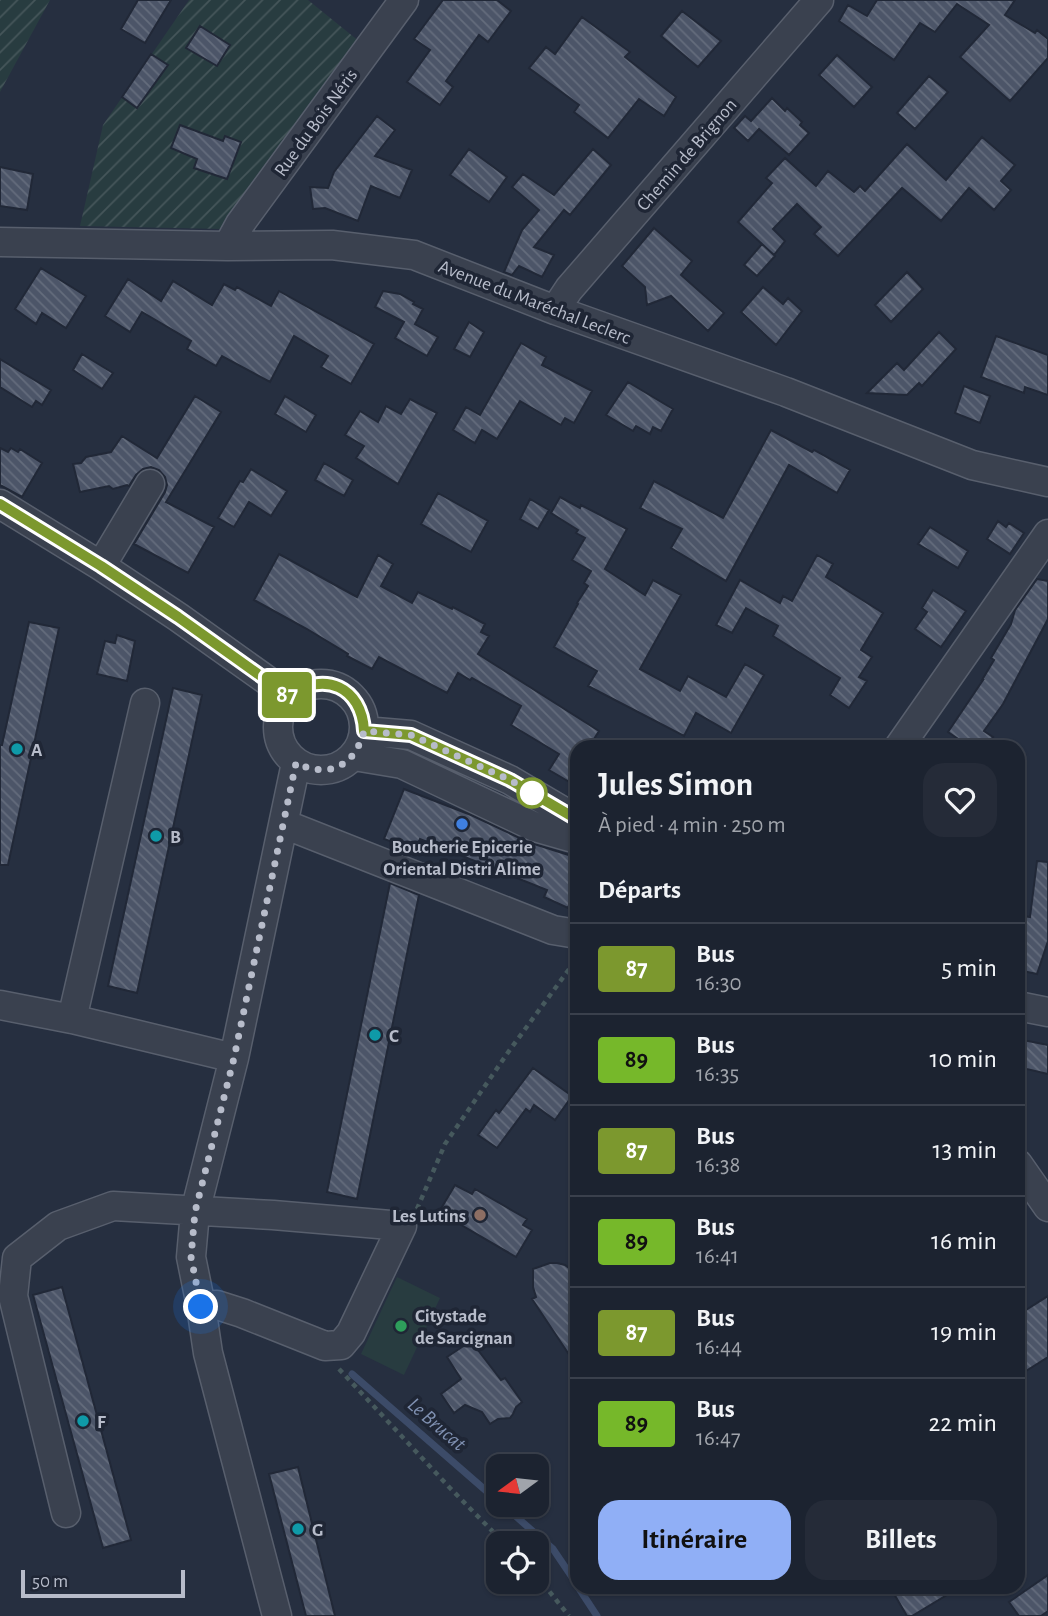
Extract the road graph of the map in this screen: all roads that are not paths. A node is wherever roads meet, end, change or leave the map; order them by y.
1 (404, 0) edge
2 (819, 0) edge
3 (0, 242) edge
4 (228, 246) junction
5 (555, 310) junction
6 (1048, 482) edge
7 (150, 484) dead end
8 (0, 504) edge
9 (1048, 534) edge
10 (101, 566) junction
11 (289, 696) junction
12 (145, 703) dead end
13 (904, 740) edge
14 (359, 743) junction
15 (296, 763) junction
16 (570, 815) edge
17 (284, 824) junction
18 (570, 837) edge
19 (570, 933) edge
20 (0, 1005) edge
21 (1025, 1007) edge
22 (1048, 1012) edge
23 (72, 1019) junction
24 (234, 1058) junction
25 (1025, 1174) edge
26 (1048, 1207) edge
27 (195, 1212) junction
28 (201, 1307) junction
29 (66, 1513) dead end
30 (277, 1616) edge

1 - 4 street, Rue du Bois Néris
2 - 5 street, Chemin de Brignon
3 - 4 street, Avenue du Maréchal Leclerc
4 - 5 street, Avenue du Maréchal Leclerc
5 - 6 street, Avenue du Maréchal Leclerc
7 - 10 street
8 - 10 street
9 - 13 street
10 - 11 street
11 - 14 street
11 - 15 street
12 - 23 street
14 - 15 street
14 - 16 street
14 - 18 street
15 - 17 street
17 - 19 street
17 - 24 street
20 - 23 street
21 - 22 street
23 - 24 street
24 - 27 street
25 - 26 street
27 - 28 street
27 - 28 street
27 - 29 street
28 - 30 street

